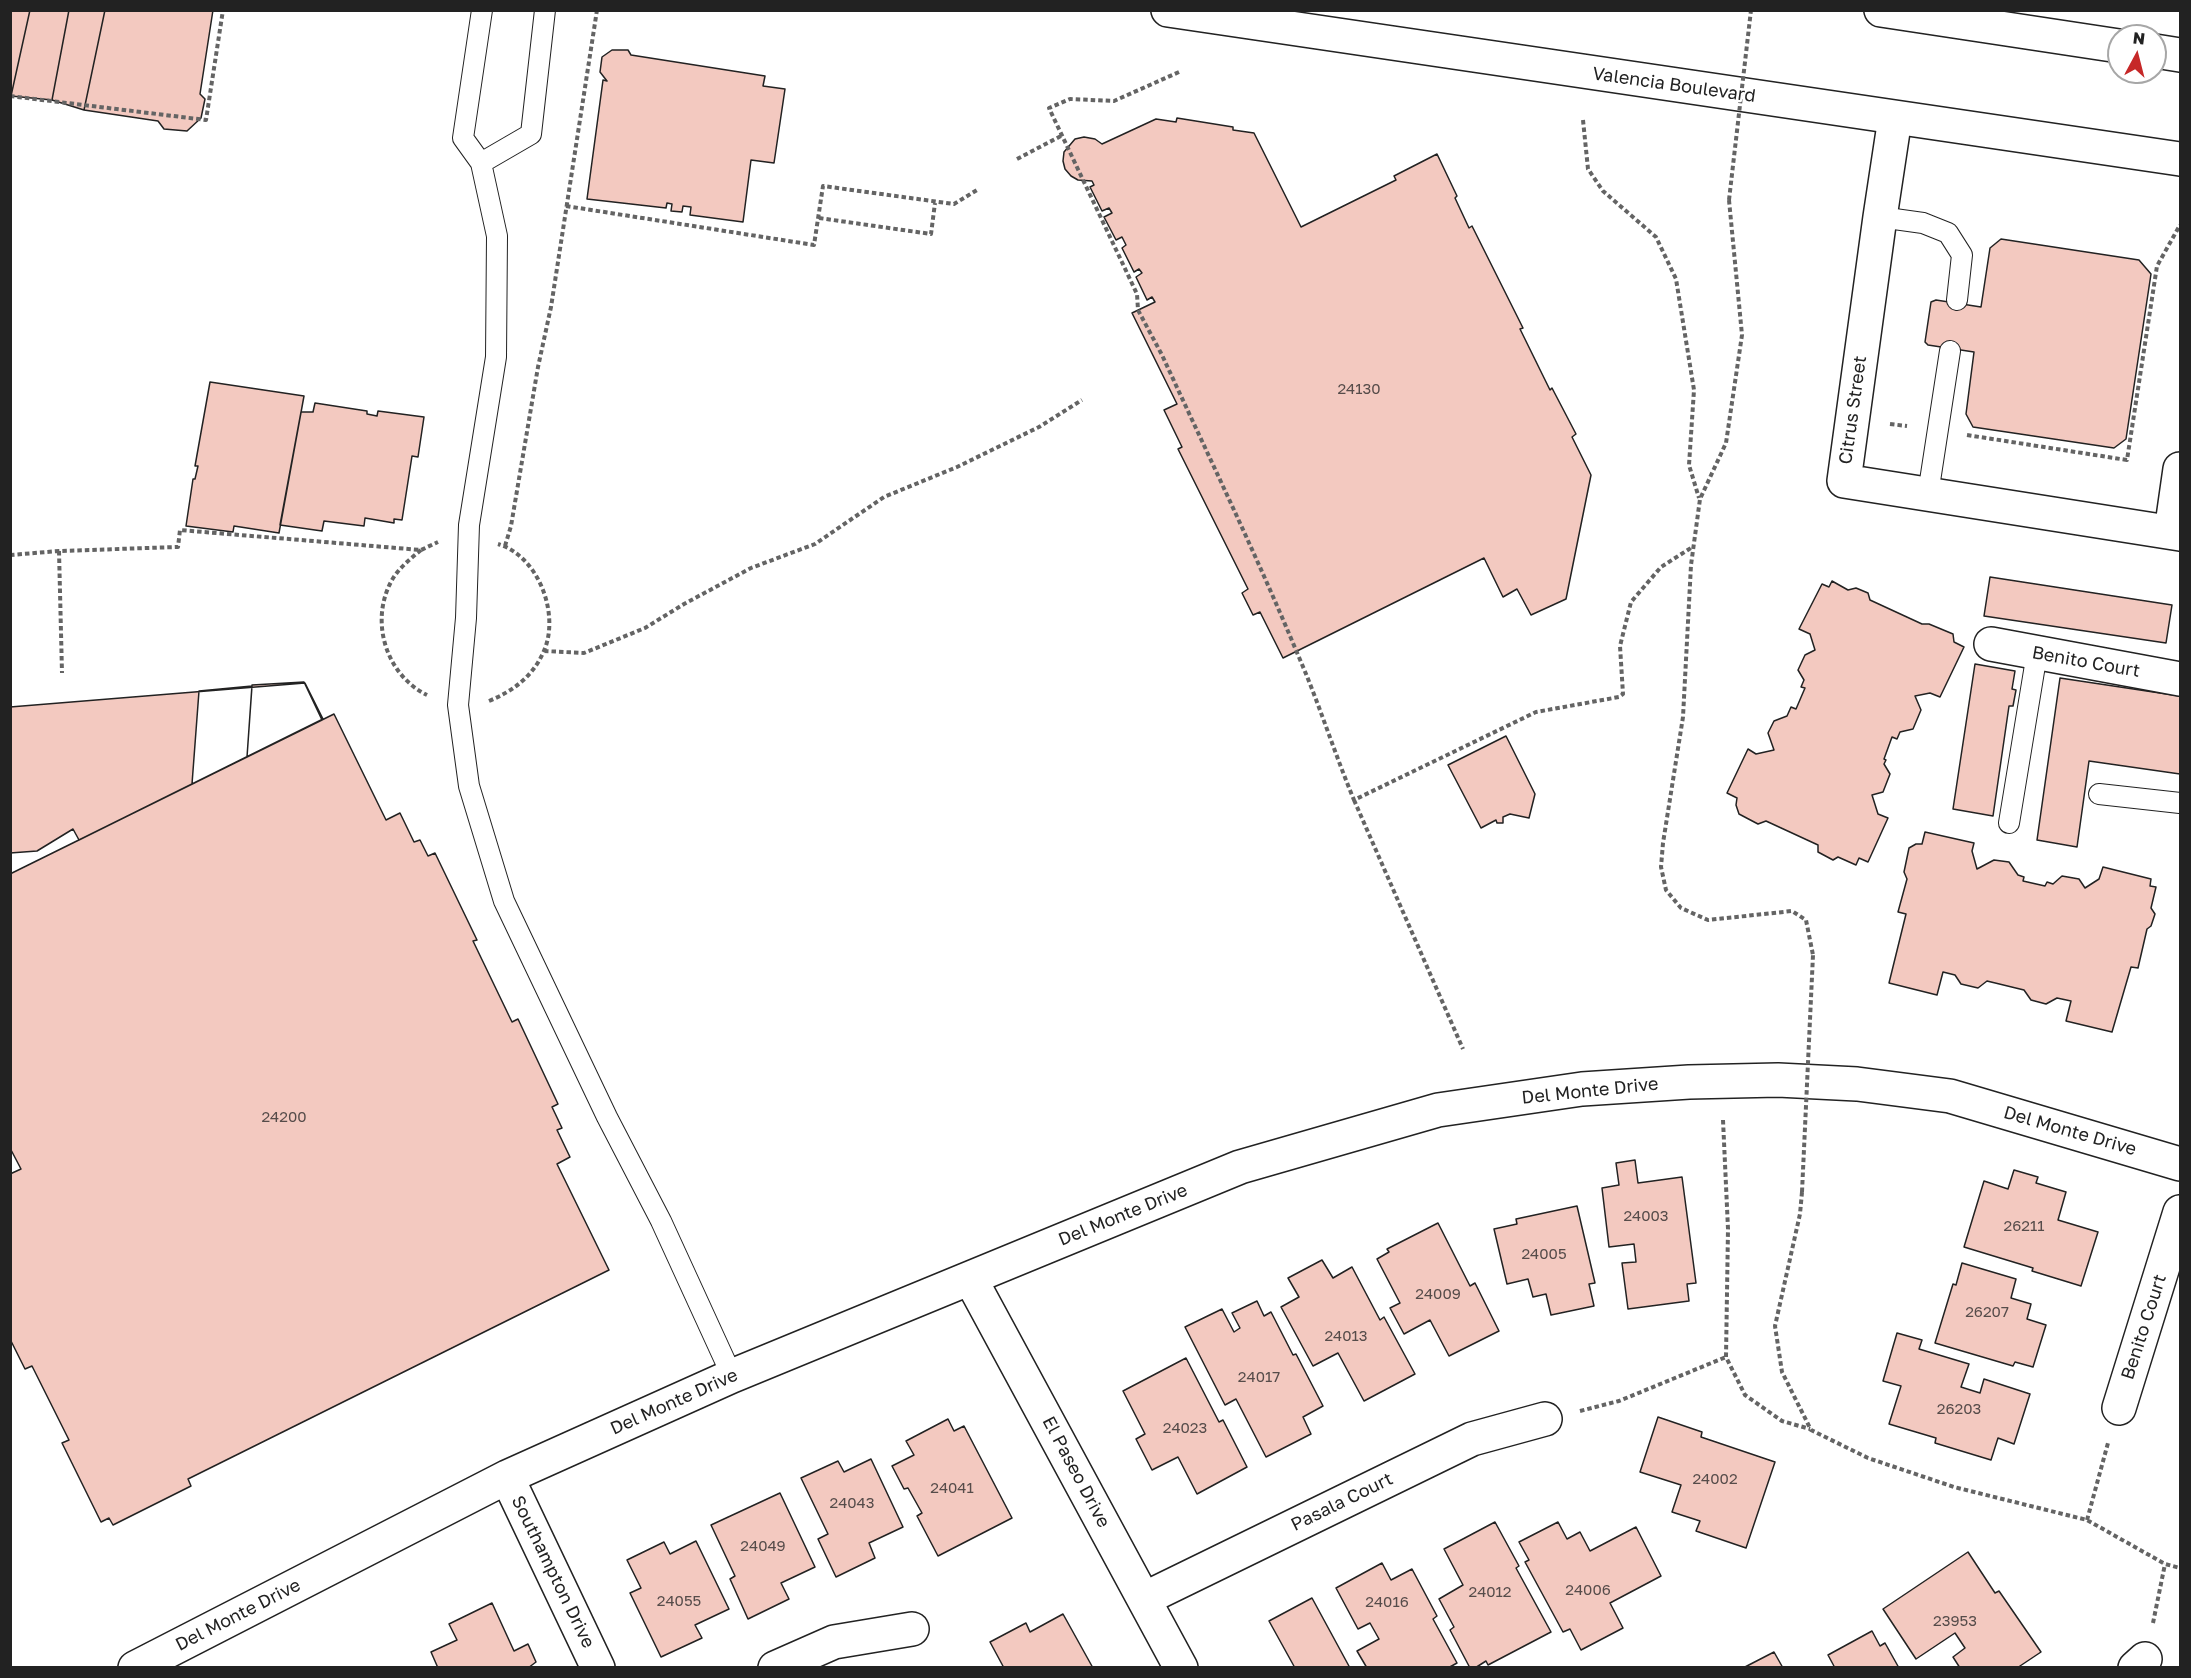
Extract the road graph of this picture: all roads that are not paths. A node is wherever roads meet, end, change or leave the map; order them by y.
1 (482, 10) edge
2 (545, 10) edge
3 (1168, 10) edge
4 (1881, 10) edge
5 (2107, 44) edge
6 (1895, 118) junction
7 (2181, 159) edge
8 (481, 163) junction
9 (1880, 217) junction
10 (1958, 300) dead end
11 (1950, 351) dead end
12 (2181, 469) edge
13 (1928, 494) junction
14 (2176, 533) edge
15 (1991, 644) dead end
16 (2037, 653) junction
17 (2181, 679) edge
18 (2099, 794) dead end
19 (2181, 803) edge
20 (2009, 824) dead end
21 (2181, 1164) edge
22 (2181, 1212) edge
23 (970, 1278) junction
24 (732, 1376) junction
25 (2119, 1408) road end
26 (1545, 1419) road end
27 (507, 1477) junction
28 (1144, 1599) junction
29 (912, 1629) dead end
30 (135, 1668) edge
31 (598, 1668) edge
32 (775, 1668) edge
33 (1181, 1668) edge

1 - 8 lane
2 - 8 lane
3 - 6 street, Valencia Boulevard
4 - 5 street
6 - 7 street, Valencia Boulevard
6 - 9 street, Citrus Street
8 - 24 lane
9 - 10 lane
9 - 13 street, Citrus Street
11 - 13 lane
12 - 14 street, Citrus Street
13 - 14 street, Citrus Street
15 - 16 street, Benito Court
16 - 17 street, Benito Court
16 - 20 lane
18 - 19 lane
21 - 23 street, Del Monte Drive
22 - 25 street, Benito Court
23 - 24 street, Del Monte Drive
23 - 28 street, El Paseo Drive
24 - 27 street, Del Monte Drive
26 - 28 street, Pasala Court
27 - 30 street, Del Monte Drive
27 - 31 street, Southampton Drive
28 - 33 street, El Paseo Drive
29 - 32 street

